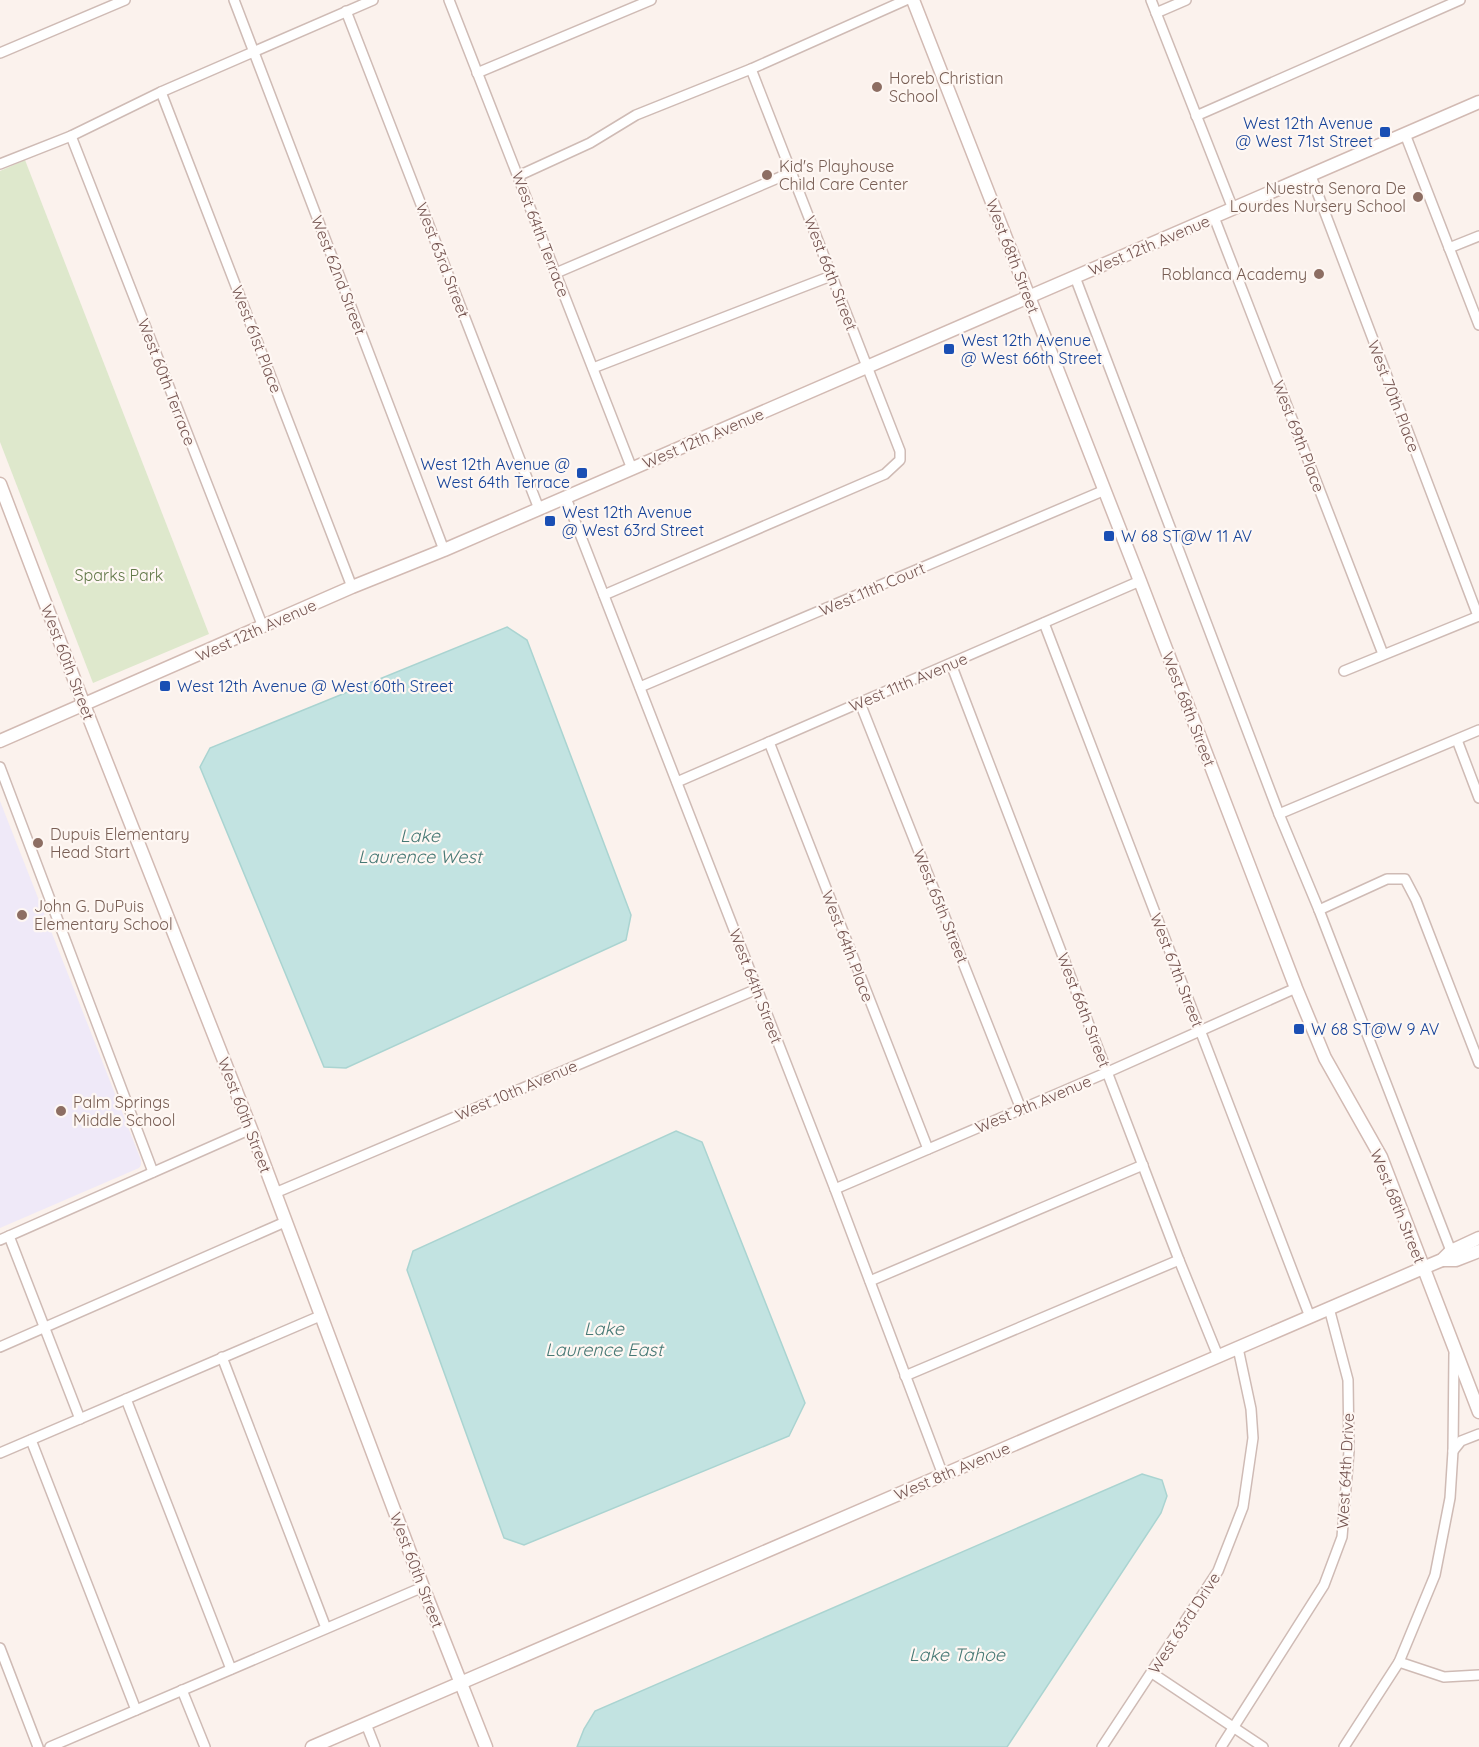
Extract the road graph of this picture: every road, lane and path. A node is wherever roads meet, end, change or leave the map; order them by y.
1 (125, 0) edge
2 (234, 0) edge
3 (373, 0) edge
4 (449, 0) edge
5 (651, 0) edge
6 (906, 0) edge
7 (913, 0) edge
8 (1151, 0) edge
9 (1186, 0) edge
10 (1460, 0) edge
11 (346, 11) junction
12 (1156, 13) junction
13 (0, 53) edge
14 (254, 53) junction
15 (751, 69) junction
16 (477, 72) junction
17 (161, 92) junction
18 (1479, 102) edge
19 (1196, 116) junction
20 (1405, 134) junction
21 (71, 136) junction
22 (0, 164) edge
23 (792, 172) junction
24 (518, 176) junction
25 (1311, 176) junction
26 (1233, 209) junction
27 (1214, 218) junction
28 (1479, 236) edge
29 (1449, 248) junction
30 (556, 273) junction
31 (831, 276) junction
32 (1075, 277) junction
33 (1029, 297) junction
34 (1479, 325) edge
35 (867, 367) junction
36 (593, 368) junction
37 (632, 469) junction
38 (1, 489) edge
39 (1105, 490) junction
40 (566, 498) junction
41 (539, 509) junction
42 (444, 550) junction
43 (1140, 581) junction
44 (352, 587) junction
45 (604, 595) junction
46 (1478, 616) edge
47 (1044, 623) junction
48 (263, 627) junction
49 (1383, 654) junction
50 (951, 664) junction
51 (1344, 671) dead end
52 (640, 687) junction
53 (860, 703) junction
54 (84, 705) junction
55 (1479, 730) edge
56 (1457, 740) junction
57 (0, 741) edge
58 (769, 742) junction
59 (0, 767) edge
60 (676, 782) junction
61 (1479, 798) edge
62 (1279, 814) junction
63 (1319, 909) junction
64 (1296, 988) junction
65 (757, 989) junction
66 (1199, 1030) junction
67 (1479, 1064) edge
68 (1108, 1072) junction
69 (1022, 1109) junction
70 (251, 1130) junction
71 (928, 1149) junction
72 (1143, 1165) junction
73 (153, 1172) junction
74 (835, 1189) junction
75 (274, 1193) junction
76 (285, 1222) junction
77 (5, 1238) edge
78 (1479, 1238) edge
79 (1479, 1251) edge
80 (1446, 1255) junction
81 (1179, 1260) junction
82 (1423, 1268) junction
83 (870, 1281) junction
84 (1329, 1308) junction
85 (320, 1316) junction
86 (1310, 1317) junction
87 (44, 1328) junction
88 (0, 1347) edge
89 (1238, 1348) junction
90 (1454, 1349) junction
91 (1218, 1356) junction
92 (222, 1357) junction
93 (905, 1376) junction
94 (126, 1399) junction
95 (1479, 1412) edge
96 (80, 1419) junction
97 (1479, 1434) edge
98 (31, 1440) junction
99 (1453, 1451) junction
100 (0, 1453) edge
101 (943, 1475) junction
102 (423, 1587) junction
103 (326, 1628) junction
104 (0, 1648) edge
105 (1399, 1662) junction
106 (231, 1669) junction
107 (1152, 1673) junction
108 (1479, 1675) edge
109 (462, 1683) junction
110 (182, 1690) junction
111 (136, 1710) junction
112 (366, 1724) junction
113 (1234, 1728) junction
114 (38, 1747) edge
115 (50, 1747) edge
116 (205, 1747) edge
117 (312, 1747) edge
118 (375, 1747) edge
119 (486, 1747) edge
120 (1102, 1747) edge
121 (1221, 1747) edge
122 (1263, 1747) edge
123 (1344, 1747) edge

1 - 13 street
2 - 14 street, West 62nd Street
3 - 11 street
4 - 16 street, West 64th Terrace
5 - 16 street
6 - 15 street
7 - 33 main road, West 68th Street
8 - 12 street
9 - 12 street
10 - 19 street
11 - 14 street
11 - 41 street, West 63rd Street
12 - 19 street
14 - 17 street
14 - 42 street, West 62nd Street
15 - 23 street, West 66th Street
15 - 24 street
16 - 24 street, West 64th Terrace
17 - 21 street
17 - 44 street, West 61st Place
18 - 20 main road, West 12th Avenue
19 - 26 street
20 - 25 main road, West 12th Avenue
20 - 29 street
21 - 22 street
21 - 48 street, West 60th Terrace
23 - 30 street
23 - 31 street, West 66th Street
24 - 30 street, West 64th Terrace
25 - 26 main road, West 12th Avenue
25 - 46 street, West 70th Place
26 - 27 main road, West 12th Avenue
27 - 32 main road, West 12th Avenue
27 - 49 street, West 69th Place
28 - 29 street
29 - 34 street
30 - 36 street, West 64th Terrace
31 - 35 street, West 66th Street
31 - 36 street
32 - 33 main road, West 12th Avenue
32 - 62 street, West 68th Street
33 - 35 main road, West 12th Avenue
33 - 39 main road, West 68th Street
35 - 37 main road, West 12th Avenue
35 - 45 street, West 66th Street
36 - 37 street, West 64th Terrace
37 - 40 main road, West 12th Avenue
38 - 54 main road, West 60th Street
39 - 43 main road, West 68th Street
39 - 52 street, West 11th Court
40 - 41 main road, West 12th Avenue
40 - 45 street, West 64th Street
41 - 42 main road, West 12th Avenue
42 - 44 main road, West 12th Avenue
43 - 47 street, West 11th Avenue
43 - 64 main road, West 68th Street
44 - 48 main road, West 12th Avenue
45 - 52 street, West 64th Street
46 - 49 street
47 - 50 street, West 11th Avenue
47 - 66 street, West 67th Street
48 - 54 main road, West 12th Avenue
49 - 51 street
50 - 53 street, West 11th Avenue
50 - 68 street, West 66th Street
52 - 60 street, West 64th Street
53 - 58 street, West 11th Avenue
53 - 69 street, West 65th Street
54 - 57 main road, West 12th Avenue
54 - 70 main road, West 60th Street
55 - 56 street
56 - 61 street
56 - 62 street
58 - 60 street, West 11th Avenue
58 - 71 street, West 64th Place
59 - 73 street
60 - 65 street, West 64th Street
62 - 63 street, West 68th Street
63 - 67 street
63 - 80 street, West 68th Street
64 - 66 street, West 9th Avenue
64 - 82 main road, West 68th Street
65 - 74 street, West 64th Street
65 - 75 street, West 10th Avenue
66 - 68 street, West 9th Avenue
66 - 86 street, West 67th Street
68 - 69 street, West 9th Avenue
68 - 72 street, West 66th Street
69 - 71 street, West 9th Avenue
70 - 73 street
70 - 75 main road, West 60th Street
71 - 74 street, West 9th Avenue
72 - 81 street, West 66th Street
72 - 83 street
73 - 77 street
74 - 83 street, West 64th Street
75 - 76 main road, West 60th Street
76 - 85 main road, West 60th Street
76 - 87 street
77 - 87 street
78 - 80 main road, West 8th Avenue
79 - 80 main road, West 8th Avenue
80 - 82 main road, West 8th Avenue
81 - 91 street, West 66th Street
81 - 93 street
82 - 84 main road, West 8th Avenue
82 - 90 main road, West 68th Street
83 - 93 street, West 64th Street
84 - 86 main road, West 8th Avenue
84 - 113 street, West 64th Drive
85 - 92 street
85 - 102 main road, West 60th Street
86 - 89 main road, West 8th Avenue
87 - 88 street
87 - 96 street
89 - 91 main road, West 8th Avenue
89 - 107 street, West 63rd Drive
90 - 95 main road, West 68th Street
90 - 99 street
91 - 101 main road, West 8th Avenue
92 - 94 street
92 - 103 street
93 - 101 street, West 64th Street
94 - 96 street
94 - 106 street
96 - 98 street
97 - 99 street
98 - 100 street
98 - 111 street
99 - 105 street
101 - 109 main road, West 8th Avenue
102 - 103 street
102 - 109 main road, West 60th Street
103 - 106 street
104 - 114 street
105 - 108 street
105 - 123 street
106 - 110 street
107 - 113 street
107 - 120 street, West 63rd Drive
109 - 112 main road, West 8th Avenue
109 - 119 main road, West 60th Street
110 - 111 street
110 - 116 street
111 - 115 street
112 - 117 main road, West 8th Avenue
112 - 118 street
113 - 121 street, West 64th Drive
113 - 122 street

